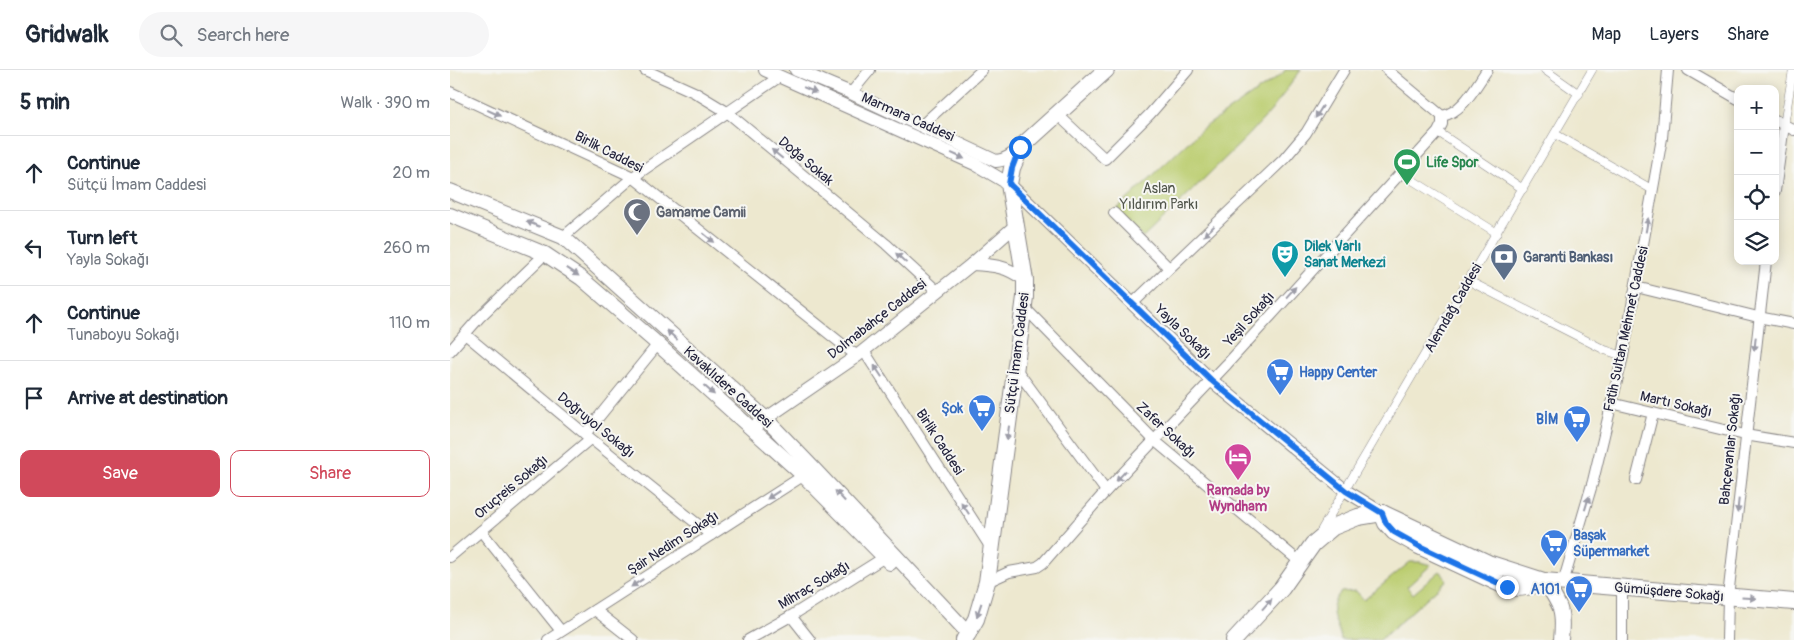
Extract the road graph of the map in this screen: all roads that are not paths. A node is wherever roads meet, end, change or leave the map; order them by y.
1 (645, 70) edge
2 (765, 70) edge
3 (790, 70) edge
4 (796, 70) edge
5 (870, 70) edge
6 (982, 70) edge
7 (1106, 70) edge
8 (1188, 70) edge
9 (1344, 70) edge
10 (1387, 70) edge
11 (1487, 70) edge
12 (1545, 70) edge
13 (1592, 70) edge
14 (1668, 70) edge
15 (1688, 70) edge
16 (1792, 70) edge
17 (779, 77) junction
18 (450, 92) edge
19 (851, 93) junction
20 (1579, 94) junction
21 (1734, 97) edge
22 (727, 112) junction
23 (1056, 114) junction
24 (1442, 116) junction
25 (1780, 123) edge
26 (921, 126) junction
27 (1794, 130) edge
28 (1438, 132) junction
29 (1555, 134) junction
30 (1020, 147) junction
31 (1401, 173) junction
32 (1776, 175) edge
33 (633, 177) junction
34 (1009, 184) junction
35 (1523, 189) junction
36 (1653, 190) junction
37 (450, 191) edge
38 (1114, 213) dead end
39 (450, 215) edge
40 (1015, 226) junction
41 (1497, 233) junction
42 (562, 237) junction
43 (545, 254) junction
44 (972, 264) junction
45 (1765, 265) edge
46 (1169, 268) junction
47 (1025, 280) junction
48 (1469, 281) junction
49 (1636, 287) junction
50 (937, 291) junction
51 (1132, 304) junction
52 (1024, 307) junction
53 (1758, 317) junction
54 (1794, 324) edge
55 (465, 334) junction
56 (658, 344) junction
57 (450, 351) edge
58 (860, 354) junction
59 (1623, 356) junction
60 (1016, 368) junction
61 (1211, 380) junction
62 (1611, 403) junction
63 (1653, 413) junction
64 (765, 418) junction
65 (752, 428) junction
66 (1745, 435) junction
67 (588, 436) junction
68 (1154, 440) junction
69 (1794, 443) edge
70 (809, 472) junction
71 (1636, 480) dead end
72 (1106, 491) junction
73 (1346, 491) junction
74 (1382, 513) junction
75 (481, 531) junction
76 (711, 535) junction
77 (1313, 544) junction
78 (992, 549) junction
79 (888, 554) junction
80 (450, 557) edge
81 (1300, 562) junction
82 (1544, 581) junction
83 (988, 582) junction
84 (1563, 583) junction
85 (1622, 588) junction
86 (1728, 597) junction
87 (1794, 602) edge
88 (596, 610) junction
89 (791, 616) junction
90 (561, 631) junction
91 (967, 638) edge
92 (548, 640) edge
93 (633, 640) edge
94 (748, 640) edge
95 (810, 640) edge
96 (1234, 640) edge
97 (1561, 640) edge
98 (1622, 640) edge
99 (1727, 640) edge

1 - 22 street, Doğa Sokak
2 - 17 street, Marmara Caddesi
3 - 17 street
4 - 19 street, Marmara Caddesi
5 - 19 street
6 - 26 street
7 - 23 main road, Sütçü İmam Caddesi
8 - 23 street
9 -> 46 street
10 - 24 street
11 - 24 street
12 - 20 street
13 - 20 street, Alemdağ Caddesi
14 - 36 street, Fatih Sultan Mehmet Caddesi
15 - 21 street
16 - 25 street
17 - 22 street
17 -> 34 street, Marmara Caddesi
18 -> 33 street, Birlik Caddesi
19 - 26 street, Marmara Caddesi
20 - 29 street, Alemdağ Caddesi
22 - 33 street
50 -> 22 street, Doğa Sokak
23 - 30 main road, Sütçü İmam Caddesi
24 - 28 street, Yeşil Sokağı
25 - 27 street
25 - 32 street
26 - 30 street, Marmara Caddesi
28 - 31 street, Yeşil Sokağı
28 - 35 street
29 - 35 street, Alemdağ Caddesi
29 - 36 street
30 - 34 main road, Sütçü İmam Caddesi
31 - 41 street
61 -> 31 street, Yeşil Sokağı
33 - 42 street
33 -> 58 street, Birlik Caddesi
34 - 40 main road, Sütçü İmam Caddesi
34 - 51 street, Yayla Sokağı
35 - 41 street, Alemdağ Caddesi
49 -> 36 street, Fatih Sultan Mehmet Caddesi
42 -> 37 main road, Kavaklıdere Caddesi
38 - 46 street
39 - 43 main road, Kavaklıdere Caddesi
40 - 44 street, Dolmabahçe Caddesi
40 - 47 main road, Sütçü İmam Caddesi
41 - 48 street, Alemdağ Caddesi
42 - 43 main road
64 -> 42 main road, Kavaklıdere Caddesi
43 - 55 street
43 -> 56 main road, Kavaklıdere Caddesi
44 - 47 street
44 - 50 street, Dolmabahçe Caddesi
45 - 53 street, Bahçevanlar Sokağı
46 - 51 street
47 - 52 main road, Sütçü İmam Caddesi
48 - 59 street
48 - 73 street, Alemdağ Caddesi
49 - 53 street
49 - 59 street, Fatih Sultan Mehmet Caddesi
50 - 58 street, Dolmabahçe Caddesi
51 - 61 street, Yayla Sokağı
52 - 60 main road, Sütçü İmam Caddesi
52 - 68 street, Zafer Sokağı
53 - 54 street
53 -> 66 street, Bahçevanlar Sokağı
55 - 57 street
55 - 67 street, Doğruyol Sokağı
56 -> 65 main road, Kavaklıdere Caddesi
56 - 67 street, Oruçreis Sokağı
58 - 64 street, Dolmabahçe Caddesi
78 -> 58 street, Birlik Caddesi
59 - 62 street, Fatih Sultan Mehmet Caddesi
60 - 72 street
60 -> 78 main road, Sütçü İmam Caddesi
61 - 68 street, Yeşil Sokağı
61 - 73 street, Yayla Sokağı
62 - 63 street, Martı Sokağı
84 -> 62 street, Fatih Sultan Mehmet Caddesi
63 - 66 street, Martı Sokağı
63 - 71 street
64 - 65 street, Dolmabahçe Caddesi
64 - 70 main road, Kavaklıdere Caddesi
65 - 70 main road, Kavaklıdere Caddesi
66 - 69 street, Martı Sokağı
66 -> 86 street, Bahçevanlar Sokağı
67 - 75 street, Oruçreis Sokağı
67 - 76 street, Doğruyol Sokağı
68 -> 72 street, Yeşil Sokağı
68 - 81 street, Zafer Sokağı
70 -> 76 street, Şair Nedim Sokağı
70 - 79 main road, Kavaklıdere Caddesi
72 - 83 street, Yeşil Sokağı
73 - 74 street, Yayla Sokağı
73 - 77 street, Alemdağ Caddesi
74 - 77 main road, Alemdağ Caddesi
74 - 82 main road, Gümüşdere Sokağı
75 - 80 street, Oruçreis Sokağı
75 - 90 street
76 -> 88 street, Şair Nedim Sokağı
77 - 81 main road, Alemdağ Caddesi
78 - 83 main road, Sütçü İmam Caddesi
79 - 89 street, Mihraç Sokağı
79 - 91 main road, Kavaklıdere Caddesi
96 -> 81 main road, Alemdağ Caddesi
82 - 84 main road, Gümüşdere Sokağı
82 - 97 main road
83 -> 91 main road, Sütçü İmam Caddesi
84 - 85 main road, Gümüşdere Sokağı
85 - 86 main road, Gümüşdere Sokağı
85 - 98 street
86 -> 87 main road, Gümüşdere Sokağı
86 - 99 street, Bahçevanlar Sokağı
88 - 90 street, Şair Nedim Sokağı
88 - 93 street
89 - 94 street, Mihraç Sokağı
89 - 95 street
90 - 92 street, Şair Nedim Sokağı

